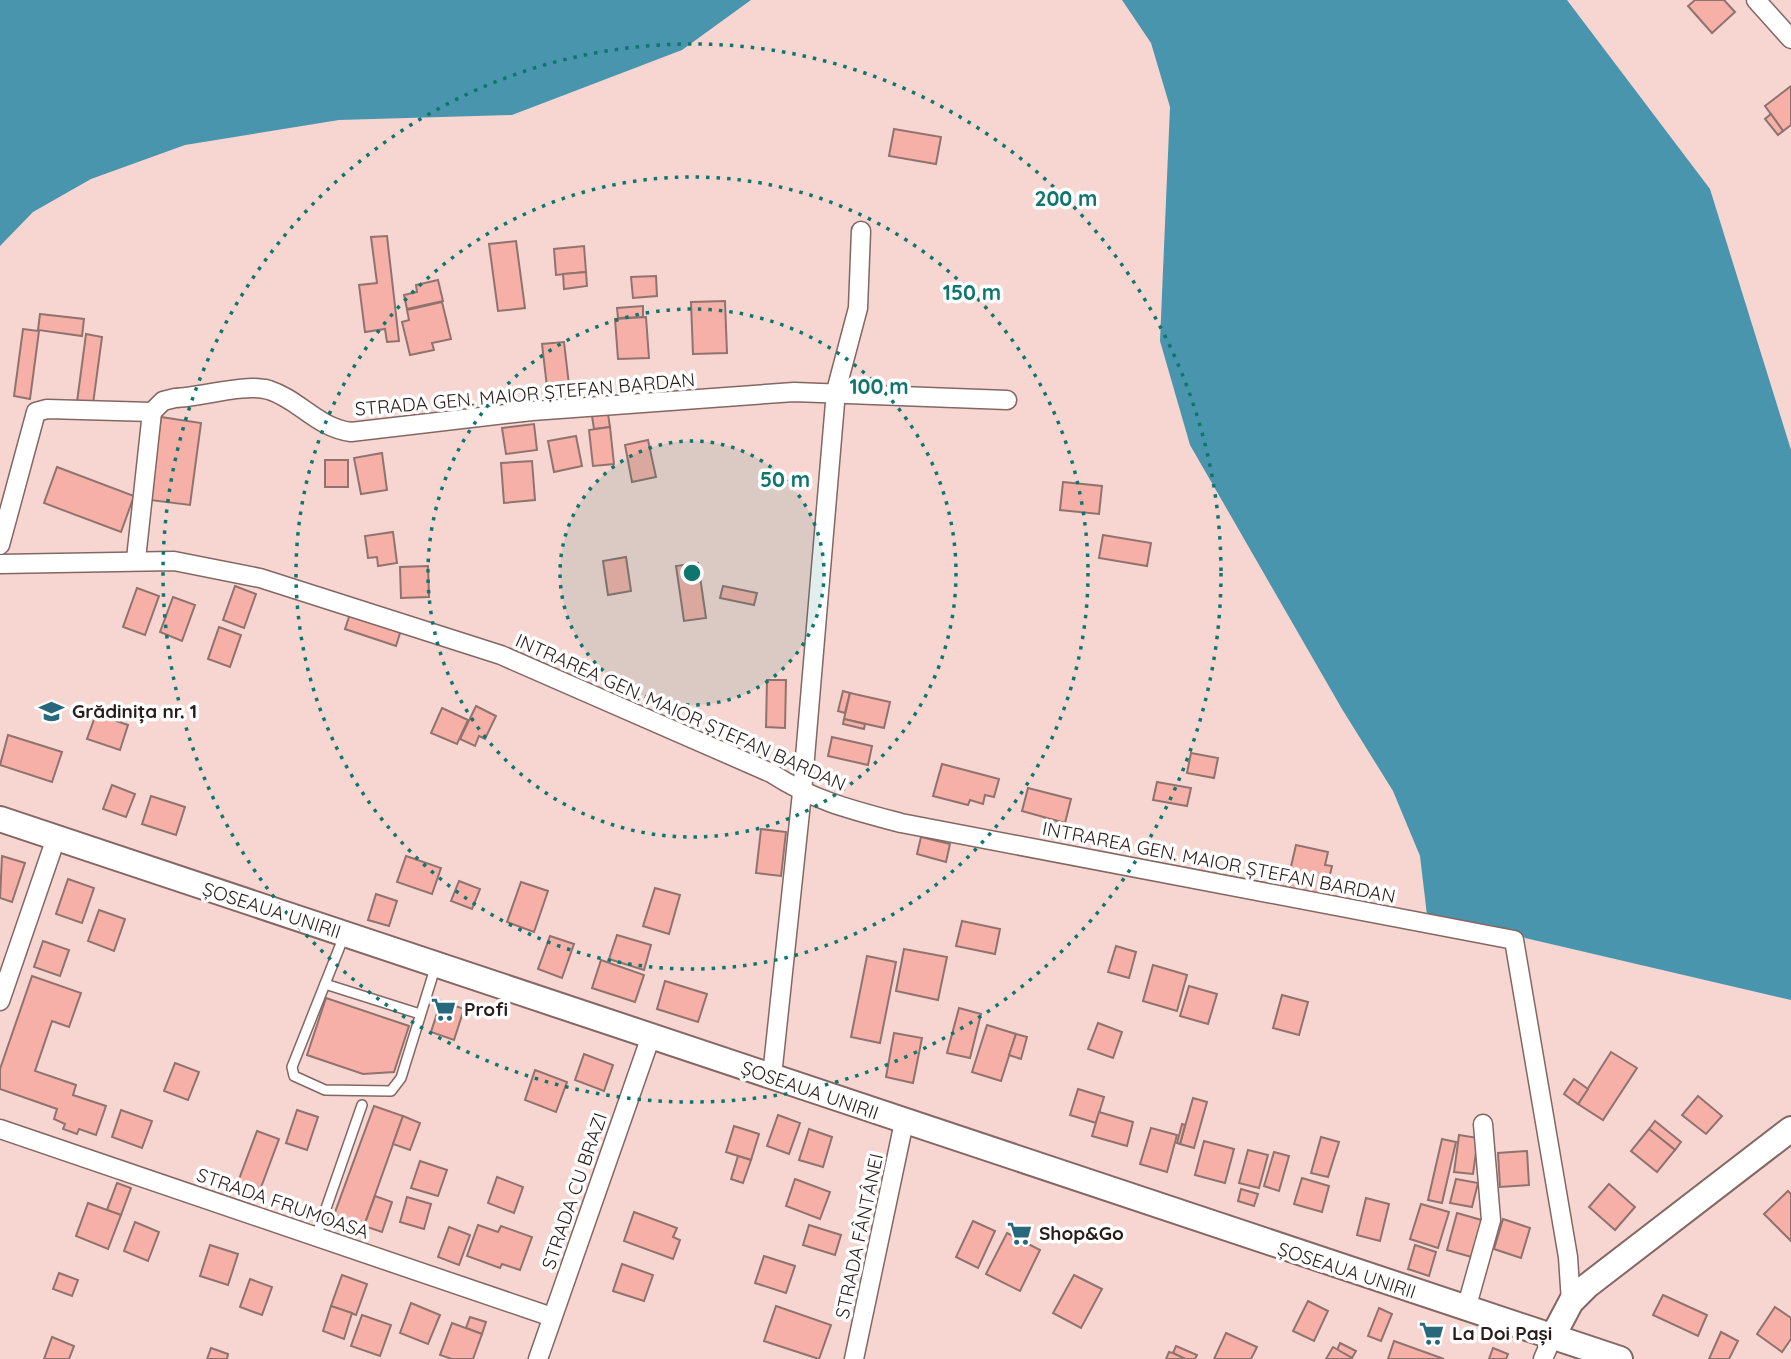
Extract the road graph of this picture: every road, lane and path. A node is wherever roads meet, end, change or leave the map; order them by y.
1 (1756, 0) edge
2 (1791, 38) edge
3 (861, 231) dead end
4 (836, 391) junction
5 (1007, 400) dead end
6 (152, 412) junction
7 (0, 545) edge
8 (136, 559) junction
9 (0, 564) edge
10 (802, 793) junction
11 (0, 819) edge
12 (56, 838) junction
13 (345, 934) junction
14 (436, 965) junction
15 (325, 984) junction
16 (0, 1001) edge
17 (421, 1014) junction
18 (651, 1037) junction
19 (772, 1076) junction
20 (362, 1105) dead end
21 (904, 1122) junction
22 (1483, 1124) dead end
23 (0, 1129) edge
24 (1791, 1129) edge
25 (316, 1237) junction
26 (1571, 1302) junction
27 (1466, 1309) junction
28 (552, 1317) junction
29 (1547, 1348) edge
30 (538, 1359) edge
31 (854, 1359) edge
32 (1620, 1359) edge

1 - 2 street
3 - 4 street
4 - 5 street, STRADA GEN. MAIOR ȘTEFAN BARDAN
4 - 6 street, STRADA GEN. MAIOR ȘTEFAN BARDAN
4 - 10 street
6 - 7 street
6 - 8 street
8 - 9 street, INTRAREA GEN. MAIOR ȘTEFAN BARDAN
8 - 10 street, INTRAREA GEN. MAIOR ȘTEFAN BARDAN
10 - 19 street
10 - 26 street, INTRAREA GEN. MAIOR ȘTEFAN BARDAN
11 - 12 main road, ȘOSEAUA UNIRII
12 - 13 main road, ȘOSEAUA UNIRII
12 - 16 street
13 - 14 main road, ȘOSEAUA UNIRII
13 - 15 lane
14 - 17 lane
14 - 18 main road, ȘOSEAUA UNIRII
15 - 17 lane
15 - 17 lane
18 - 19 main road, ȘOSEAUA UNIRII
18 - 28 street, STRADA CU BRAZI
19 - 21 main road, ȘOSEAUA UNIRII
20 - 25 lane
21 - 27 main road, ȘOSEAUA UNIRII
21 - 31 street, STRADA FÂNTÂNEI
22 - 27 street
23 - 25 street, STRADA FRUMOASA
24 - 26 main road
25 - 28 street, STRADA FRUMOASA
26 - 29 main road
27 - 29 main road, ȘOSEAUA UNIRII
28 - 30 street, STRADA CU BRAZI
29 - 32 main road, ȘOSEAUA UNIRII

